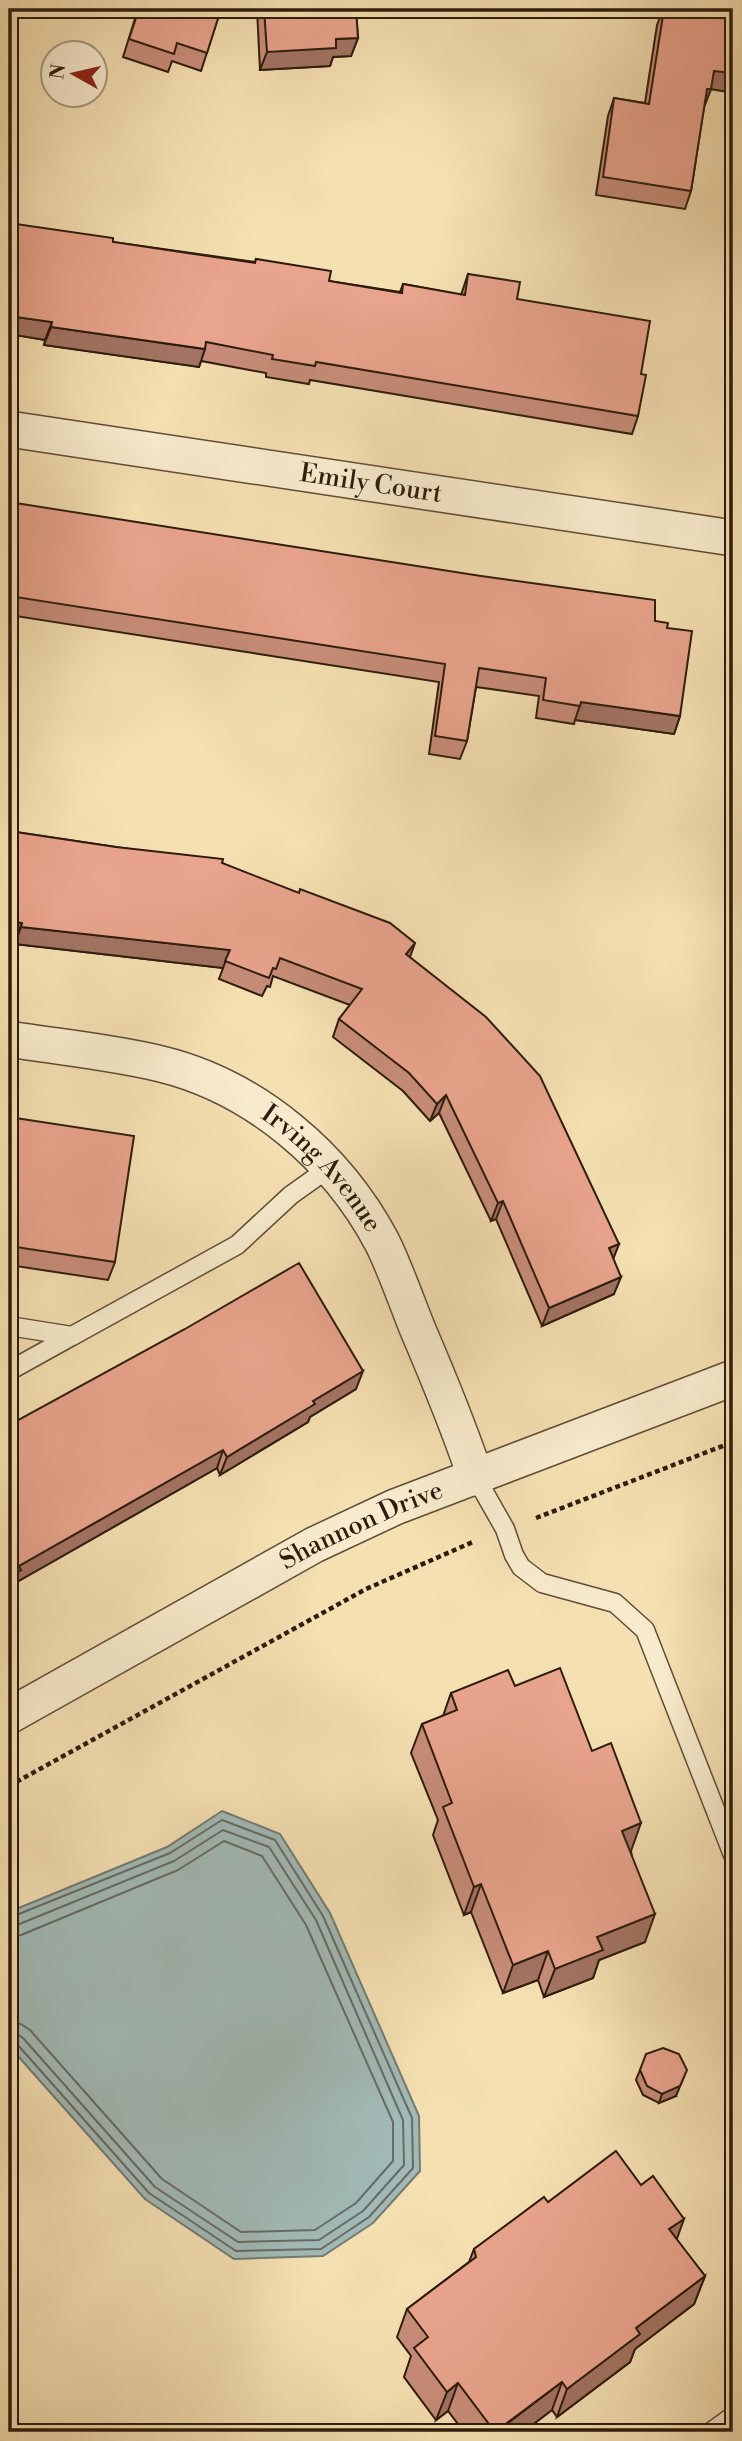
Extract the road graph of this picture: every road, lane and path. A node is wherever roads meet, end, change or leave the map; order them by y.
1 (9, 429) edge
2 (733, 538) edge
3 (9, 1039) edge
4 (329, 1168) junction
5 (9, 1326) edge
6 (72, 1336) junction
7 (9, 1371) edge
8 (733, 1378) edge
9 (733, 1442) edge
10 (476, 1478) junction
11 (505, 1529) junction
12 (9, 1716) edge
13 (9, 1786) edge
14 (733, 1855) edge
15 (733, 2416) edge
16 (711, 2432) edge

1 - 2 street, Emily Court
3 - 4 street, Irving Avenue
4 - 6 lane
4 - 10 street, Irving Avenue
5 - 6 lane
6 - 7 lane
8 - 10 street, Shannon Drive
9 - 11 path
10 - 11 lane
10 - 12 street, Shannon Drive
11 - 13 path
11 - 14 lane
15 - 16 lane

